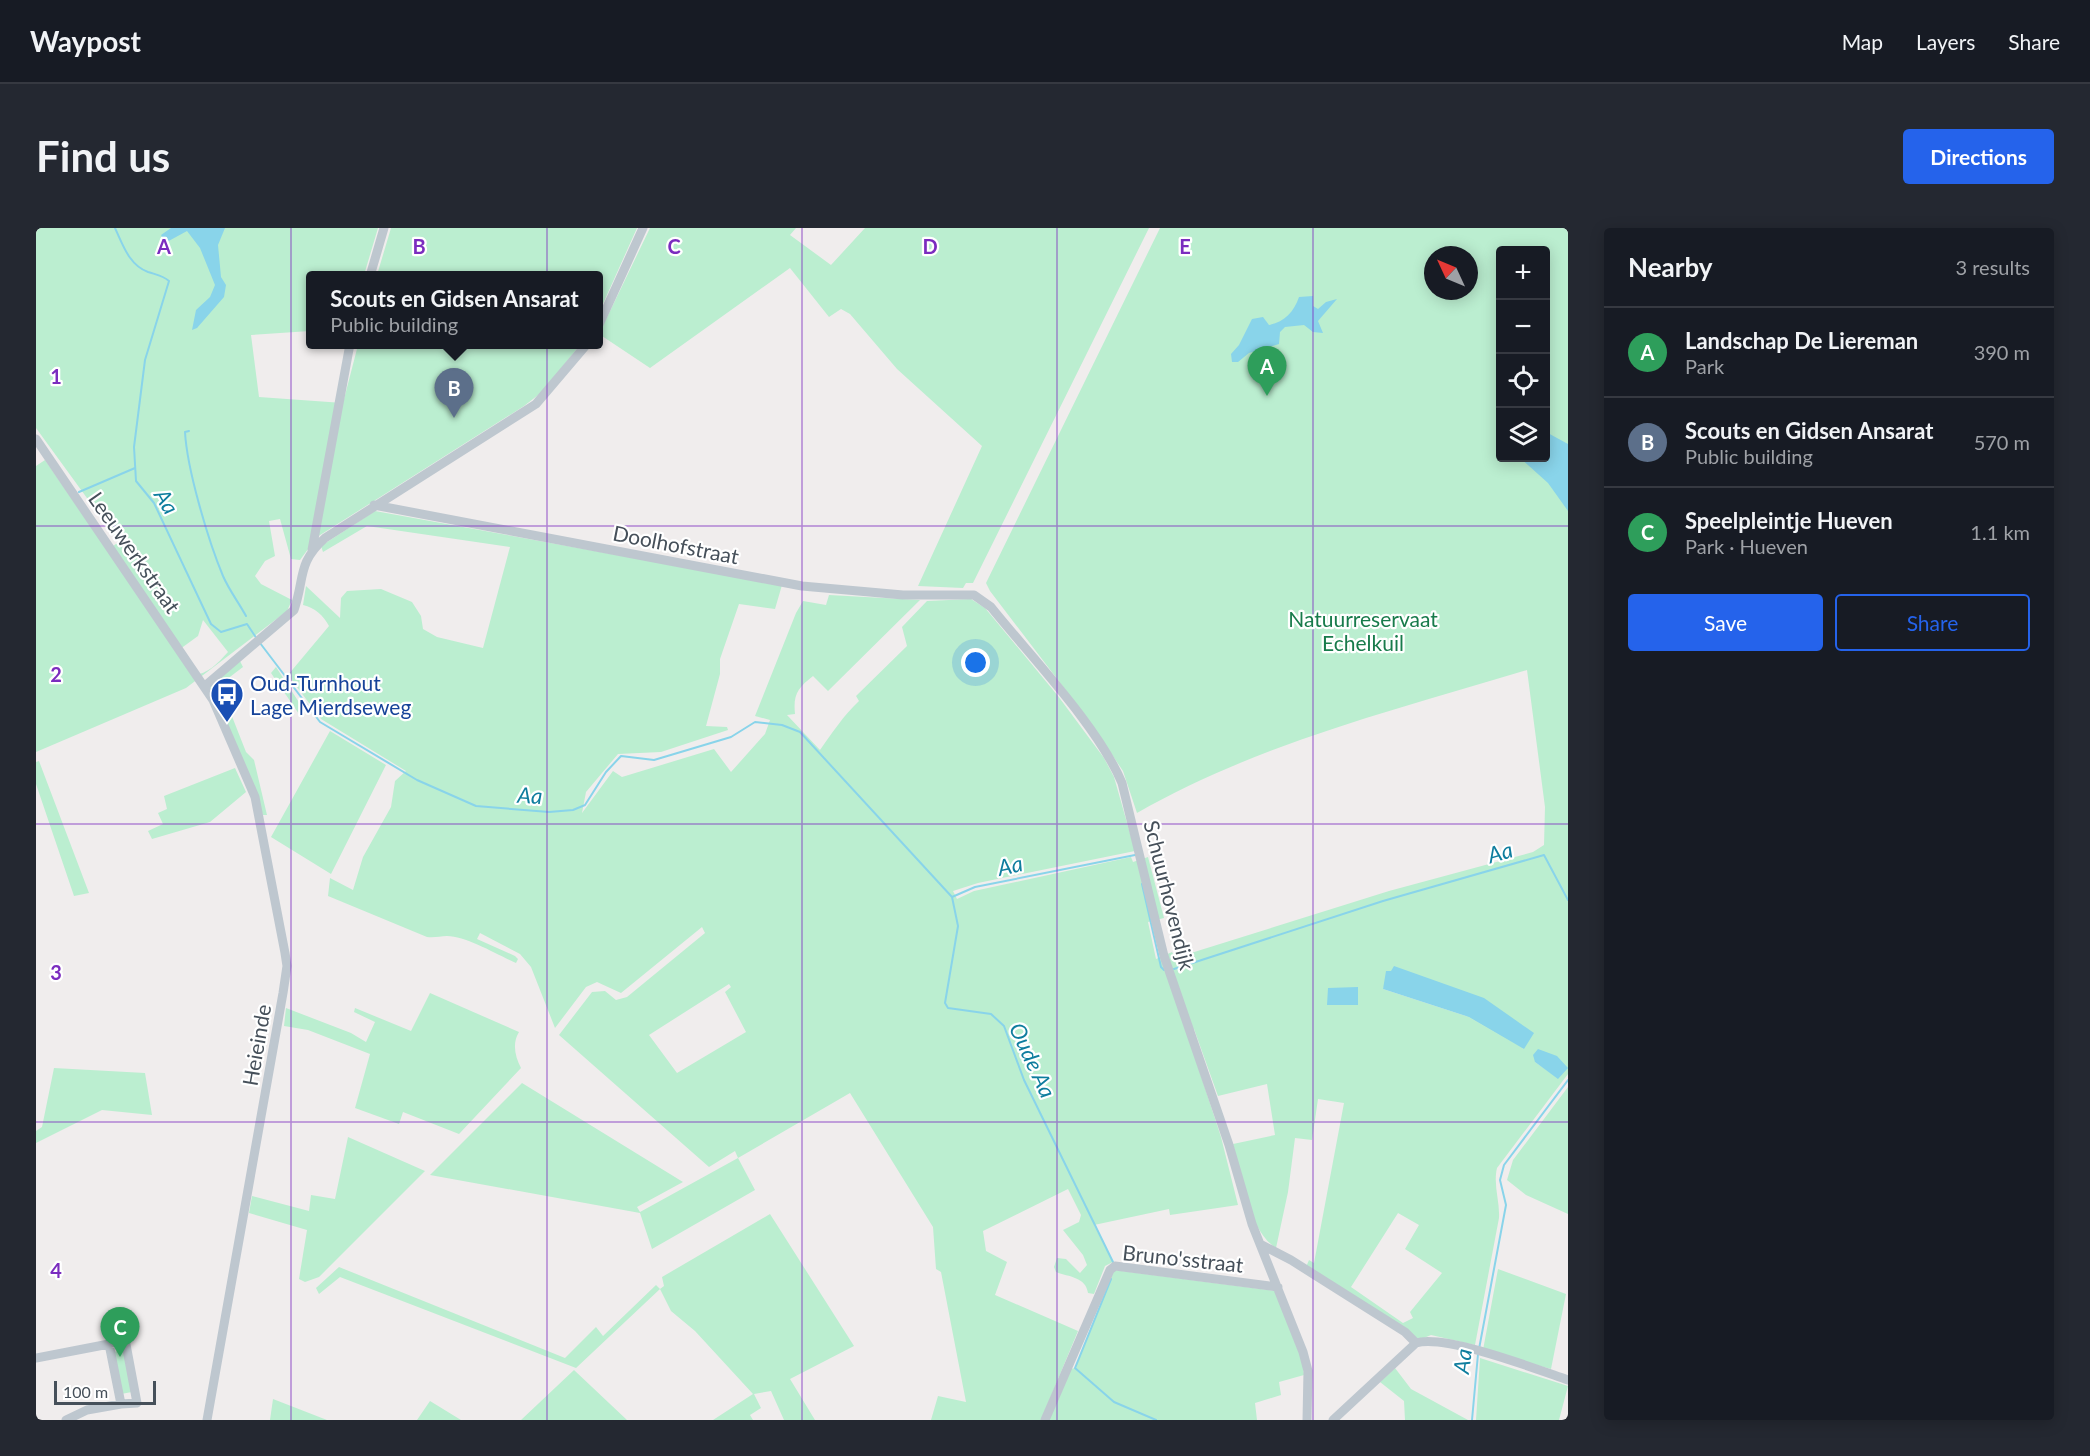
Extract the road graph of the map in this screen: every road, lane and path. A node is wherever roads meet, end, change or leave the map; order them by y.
1 (384, 228) edge
2 (643, 228) edge
3 (371, 271) edge
4 (603, 316) edge
5 (349, 349) edge
6 (584, 349) edge
7 (36, 439) edge
8 (374, 505) junction
9 (312, 550) junction
10 (974, 595) joint
11 (205, 686) junction
12 (1260, 1245) junction
13 (1278, 1287) junction
14 (1416, 1343) junction
15 (109, 1344) junction
16 (36, 1358) edge
17 (1568, 1380) edge
18 (121, 1404) junction
19 (66, 1420) edge
20 (207, 1420) edge
21 (1045, 1420) edge
22 (1307, 1420) edge
23 (1333, 1420) edge

1 - 3 street
2 - 4 street
5 - 9 street
6 - 8 street
7 - 11 street, Leeuwerkstraat
8 - 9 street
8 - 10 street, Doolhofstraat
9 - 11 street
10 - 12 street, Schuurhovendijk
11 - 20 street, Heieinde
12 - 13 street, Schuurhovendijk
12 - 14 street
13 - 21 street, Bruno'sstraat
13 - 22 street
14 - 17 street
14 - 23 street
15 - 16 street
15 - 18 street
15 - 18 street
18 - 19 street

